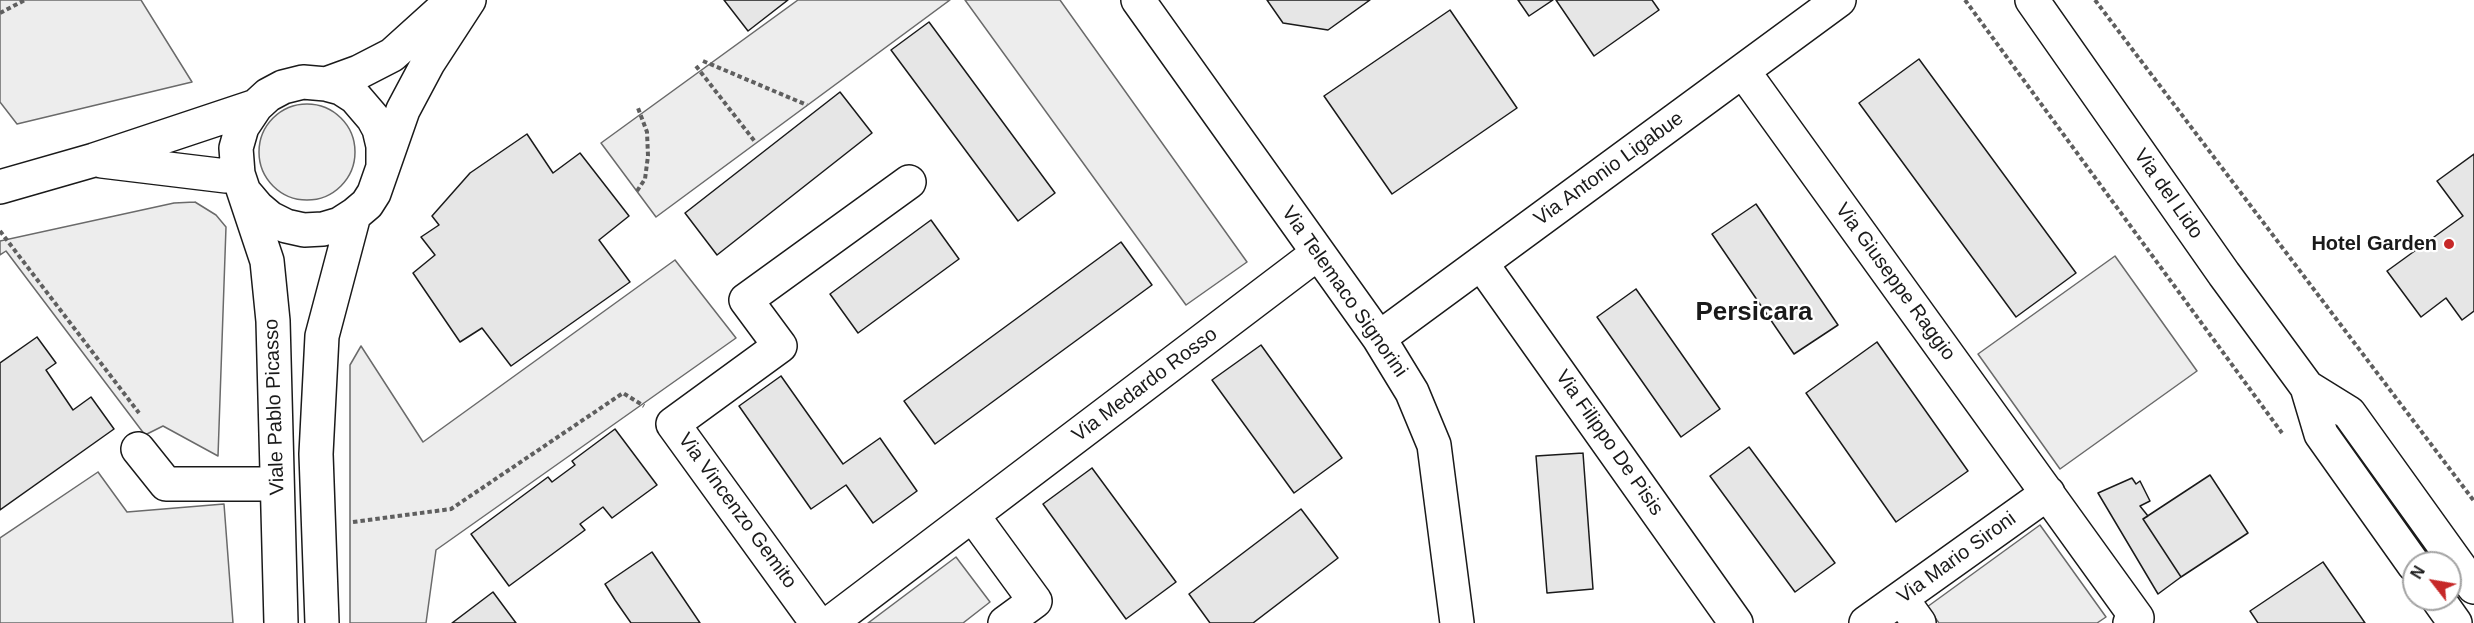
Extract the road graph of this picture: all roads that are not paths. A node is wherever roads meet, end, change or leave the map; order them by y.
1 (453, 0) edge
2 (469, 0) edge
3 (1138, 0) edge
4 (1839, 0) edge
5 (2032, 0) edge
6 (1743, 70) junction
7 (326, 84) junction
8 (256, 106) junction
9 (94, 160) junction
10 (383, 164) junction
11 (909, 182) dead end
12 (242, 184) junction
13 (0, 187) edge
14 (354, 215) junction
15 (1318, 253) junction
16 (1482, 263) junction
17 (1379, 338) junction
18 (2307, 387) junction
19 (142, 454) road end
20 (277, 484) junction
21 (2048, 493) junction
22 (973, 516) junction
23 (2404, 551) edge
24 (2474, 587) edge
25 (1910, 611) edge
26 (281, 623) edge
27 (322, 623) edge
28 (818, 623) edge
29 (830, 623) edge
30 (1005, 623) edge
31 (1456, 623) edge
32 (1736, 623) edge
33 (1866, 623) edge
34 (2130, 623) edge

1 - 7 street, Viale Pablo Picasso
2 - 10 street, Viale Pablo Picasso
3 - 15 street, Via Telemaco Signorini
4 - 6 street, Via Antonio Ligabue
5 - 18 street, Via del Lido
6 - 16 street, Via Antonio Ligabue
6 - 21 street, Via Giuseppe Raggio
7 - 8 street, Viale Pablo Picasso
7 - 10 street, Viale Pablo Picasso
8 - 9 street
8 - 12 street, Viale Pablo Picasso
9 - 12 street
9 - 13 street
10 - 14 street, Viale Pablo Picasso
11 - 28 street, Via Vincenzo Gemito
12 - 14 street, Viale Pablo Picasso
12 - 20 street, Viale Pablo Picasso
14 - 27 street, Viale Pablo Picasso
15 - 17 street, Via Telemaco Signorini
15 - 22 street, Via Medardo Rosso
16 - 17 street, Via Antonio Ligabue
16 - 32 street, Via Filippo De Pisis
17 - 31 street, Via Telemaco Signorini
18 - 23 street, Via del Lido
18 - 24 street, Via del Lido
19 - 20 street
20 - 26 street, Viale Pablo Picasso
21 - 25 street, Via Mario Sironi
21 - 34 street, Via Giuseppe Raggio
22 - 29 street, Via Medardo Rosso
22 - 30 street
25 - 33 street, Via Mario Sironi

